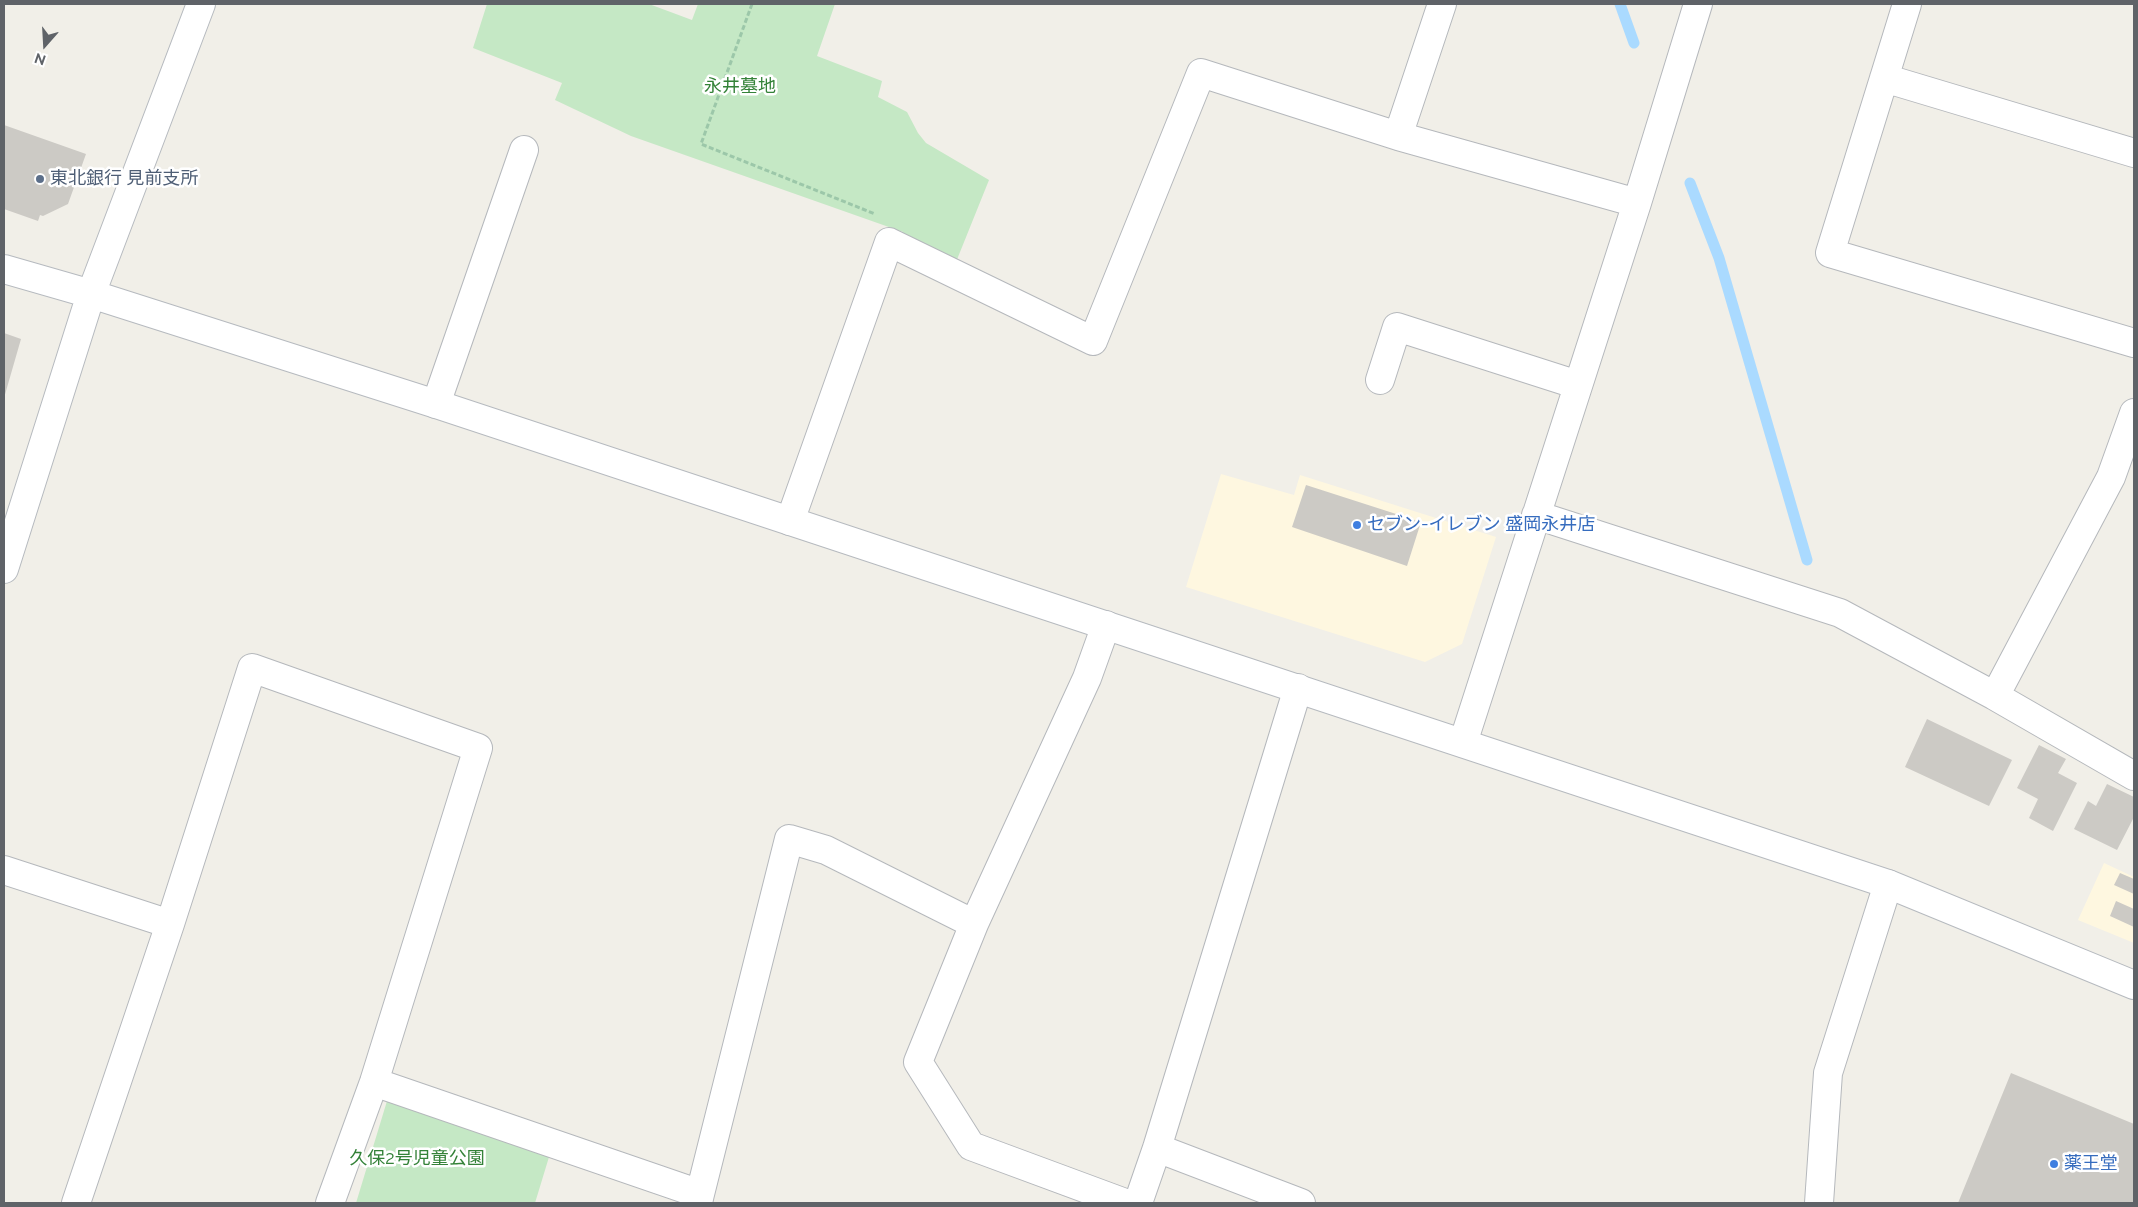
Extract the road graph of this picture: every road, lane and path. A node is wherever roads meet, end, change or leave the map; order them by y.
1 (201, 4) edge
2 (752, 4) edge
3 (1442, 4) edge
4 (1698, 4) edge
5 (1907, 4) edge
6 (1884, 78) junction
7 (1398, 136) junction
8 (524, 150) dead end
9 (2134, 153) edge
10 (1637, 203) junction
11 (889, 242) junction
12 (4, 270) edge
13 (92, 294) junction
14 (2134, 343) edge
15 (1380, 380) dead end
16 (1578, 385) junction
17 (436, 404) junction
18 (2134, 413) edge
19 (1536, 514) junction
20 (790, 520) junction
21 (4, 569) edge
22 (1106, 625) junction
23 (1298, 688) junction
24 (1995, 696) junction
25 (1463, 743) junction
26 (2134, 776) edge
27 (4, 870) edge
28 (1888, 884) junction
29 (170, 924) junction
30 (974, 924) junction
31 (2134, 985) edge
32 (374, 1082) junction
33 (1157, 1148) junction
34 (699, 1199) edge
35 (76, 1203) edge
36 (330, 1203) edge
37 (1125, 1203) edge
38 (1138, 1203) edge
39 (1301, 1203) edge
40 (1819, 1203) edge

1 - 13 street
2 - 11 path
3 - 7 street
4 - 10 street
5 - 6 street
6 - 9 street
6 - 14 street
7 - 10 street
7 - 11 street
8 - 17 street
10 - 16 street
11 - 20 street
12 - 13 street
13 - 17 street
13 - 21 street
15 - 16 street
16 - 19 street
17 - 20 street
18 - 24 street
19 - 24 street
19 - 25 street
20 - 22 street
22 - 23 street
22 - 30 street
23 - 25 street
23 - 33 street
24 - 26 street
25 - 28 street
27 - 29 street
28 - 31 street
28 - 40 street
29 - 32 street
29 - 35 street
30 - 34 street
30 - 37 street
32 - 34 street
32 - 36 street
33 - 38 street
33 - 39 street

